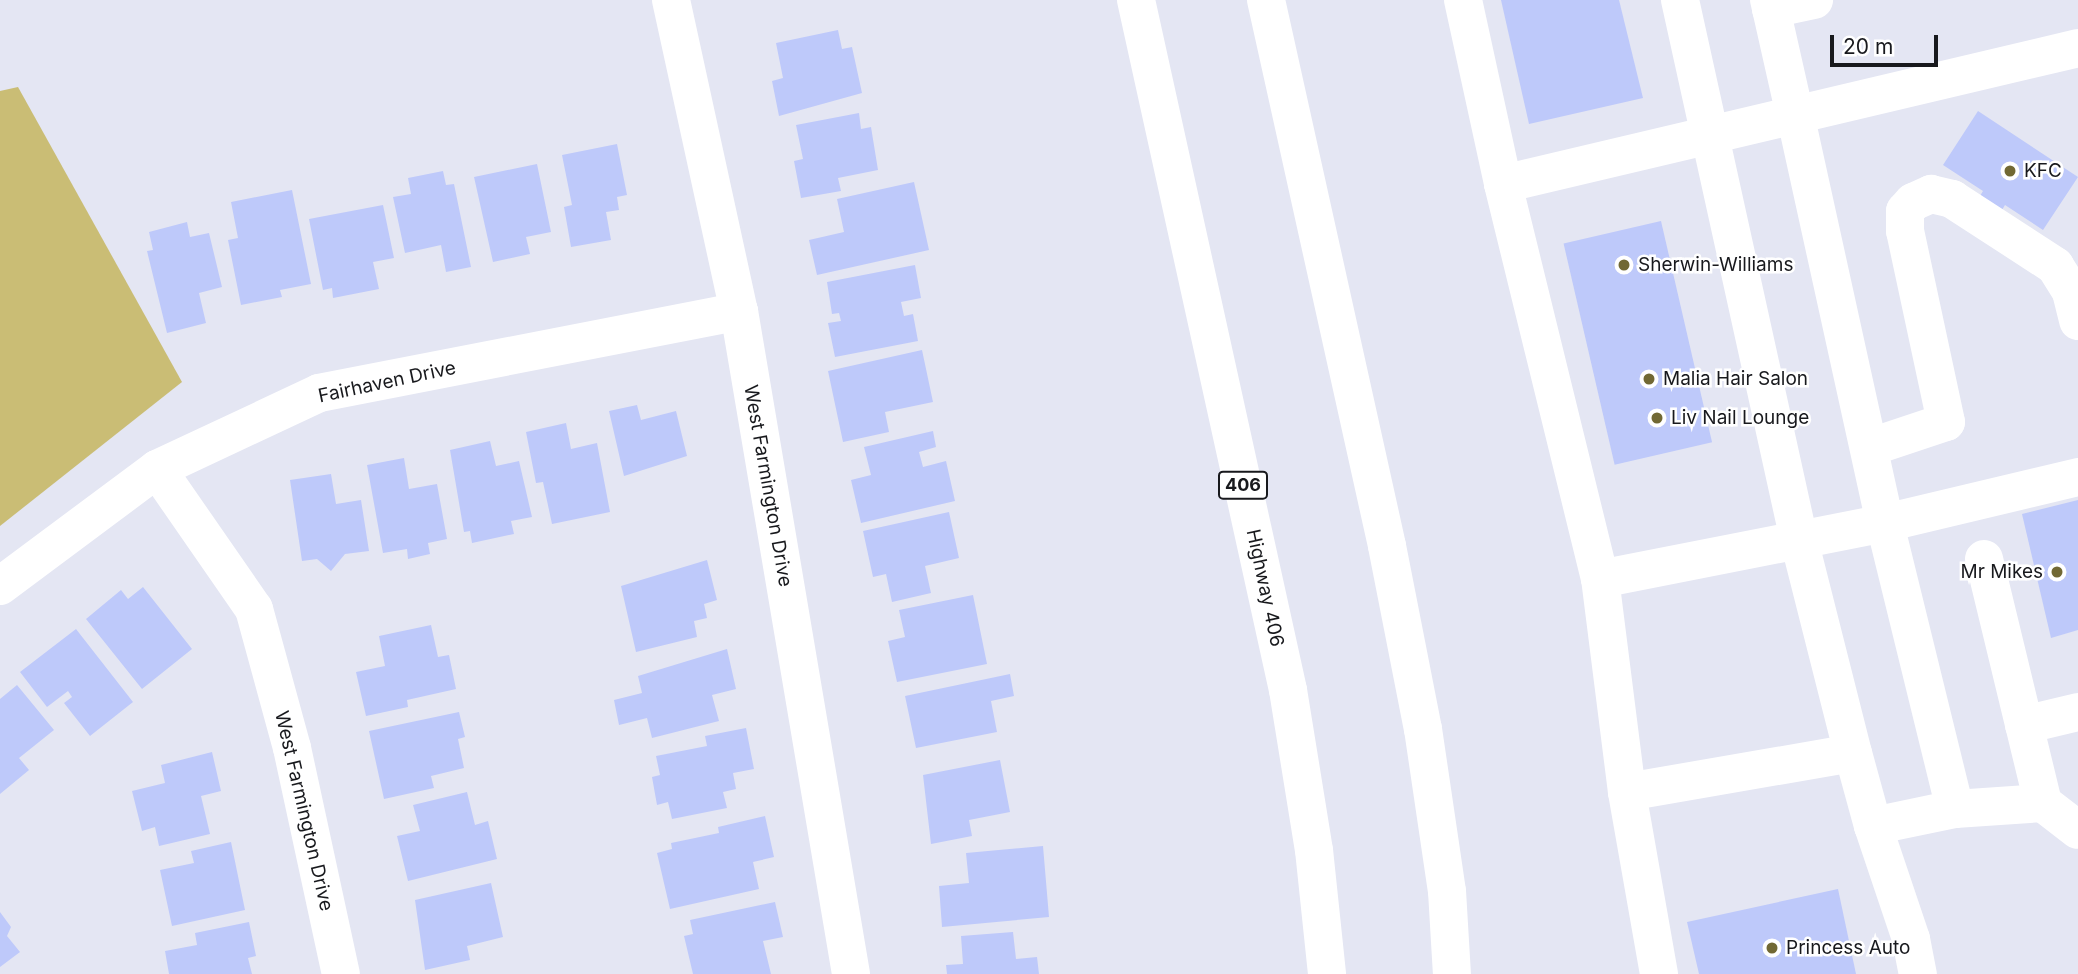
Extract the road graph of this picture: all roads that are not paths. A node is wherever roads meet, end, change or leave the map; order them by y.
1 (671, 0) edge
2 (1136, 0) edge
3 (1266, 0) edge
4 (1463, 0) edge
5 (1680, 0) edge
6 (1814, 0) edge
7 (1770, 5) edge
8 (2078, 48) edge
9 (1795, 115) junction
10 (1709, 136) junction
11 (1503, 184) junction
12 (739, 312) junction
13 (2078, 321) edge
14 (1871, 447) junction
15 (158, 470) junction
16 (2078, 477) edge
17 (1885, 523) junction
18 (1799, 540) junction
19 (1984, 559) dead end
20 (1600, 579) junction
21 (0, 586) edge
22 (2078, 712) edge
23 (2024, 725) junction
24 (1853, 753) junction
25 (1627, 793) junction
26 (1955, 809) junction
27 (2065, 817) edge
28 (1873, 827) junction
29 (341, 974) edge
30 (851, 974) edge
31 (1327, 974) edge
32 (1452, 974) edge
33 (1658, 974) edge
34 (1918, 974) edge

1 - 12 main road, West Farmington Drive
2 - 31 main road, Highway 406 / 406
3 - 32 main road
4 - 11 main road
5 - 10 main road
6 - 7 main road
7 - 9 main road
8 - 9 main road
9 - 10 main road
9 - 14 main road
10 - 11 main road
10 - 18 main road
11 - 20 main road
12 - 15 main road, Fairhaven Drive
12 - 30 main road, West Farmington Drive
13 - 14 main road
14 - 17 main road
15 - 21 main road, Fairhaven Drive
15 - 29 main road, West Farmington Drive
16 - 17 main road
17 - 18 main road
17 - 26 main road
18 - 20 main road
18 - 24 main road
19 - 23 main road
20 - 25 main road
22 - 23 main road
23 - 27 main road
24 - 25 main road
24 - 28 main road
25 - 33 main road
26 - 27 main road
26 - 28 main road
28 - 34 main road

